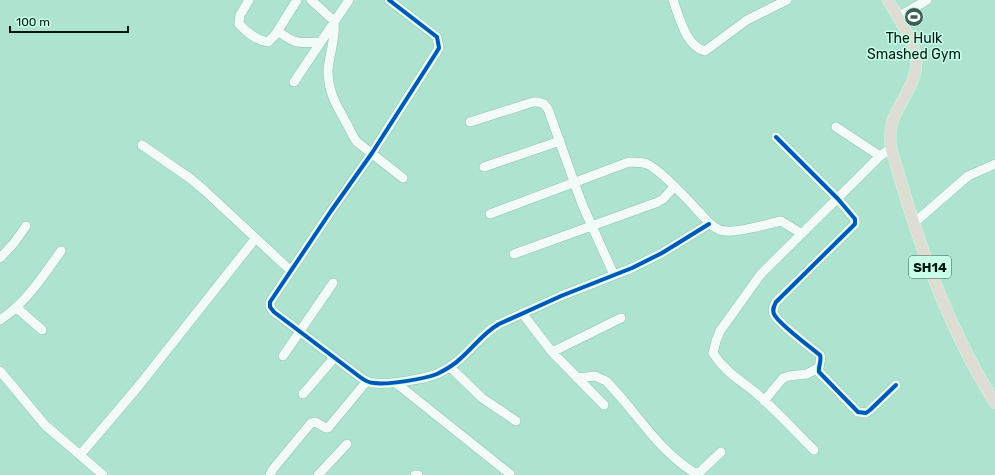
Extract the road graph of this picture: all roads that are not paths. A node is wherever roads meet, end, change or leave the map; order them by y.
1 (249, 0) edge
2 (297, 0) edge
3 (311, 0) edge
4 (349, 0) edge
5 (389, 0) edge
6 (673, 0) edge
7 (788, 0) edge
8 (888, 0) edge
9 (927, 0) edge
10 (898, 18) junction
11 (334, 21) junction
12 (278, 30) junction
13 (320, 42) junction
14 (294, 82) dead end
15 (470, 122) dead end
16 (836, 127) dead end
17 (776, 137) dead end
18 (560, 141) junction
19 (142, 145) dead end
20 (891, 148) junction
21 (372, 153) junction
22 (880, 156) junction
23 (995, 164) edge
24 (484, 167) dead end
25 (403, 178) dead end
26 (575, 183) junction
27 (674, 187) junction
28 (838, 199) junction
29 (490, 214) dead end
30 (914, 223) junction
31 (709, 224) junction
32 (26, 226) dead end
33 (592, 226) junction
34 (802, 234) junction
35 (255, 239) junction
36 (61, 251) dead end
37 (514, 254) dead end
38 (0, 258) edge
39 (291, 271) junction
40 (614, 275) junction
41 (333, 283) dead end
42 (17, 308) junction
43 (522, 313) junction
44 (621, 318) dead end
45 (0, 320) edge
46 (42, 330) dead end
47 (300, 332) junction
48 (552, 352) junction
49 (283, 356) dead end
50 (334, 358) junction
51 (450, 366) junction
52 (818, 368) junction
53 (1, 374) edge
54 (577, 378) junction
55 (367, 381) junction
56 (396, 383) junction
57 (896, 385) dead end
58 (303, 394) dead end
59 (764, 401) junction
60 (995, 402) edge
61 (604, 405) dead end
62 (516, 421) dead end
63 (347, 444) dead end
64 (814, 450) dead end
65 (721, 452) dead end
66 (80, 455) junction
67 (510, 474) dead end
68 (103, 475) edge
69 (270, 475) edge
70 (318, 475) edge

1 - 12 street
2 - 12 street
3 - 11 street
4 - 11 street
5 - 21 street
6 - 7 street
8 - 10 main road, SH14
9 - 10 street
10 - 20 main road, SH14
11 - 13 street
11 - 21 street
12 - 13 street
13 - 14 street
15 - 18 street
16 - 22 street
17 - 28 street
18 - 24 street
18 - 26 street
19 - 35 street
20 - 22 street
20 - 30 main road, SH14
21 - 25 street
21 - 39 street
22 - 28 street
23 - 30 street
26 - 27 street
26 - 29 street
26 - 33 street
27 - 31 street
27 - 33 street
28 - 34 street
28 - 52 street
30 - 60 main road, SH14
31 - 34 street
31 - 40 street
32 - 38 street
33 - 37 street
33 - 40 street
34 - 59 street
35 - 39 street
35 - 66 street
36 - 42 street
39 - 47 street
40 - 43 street
41 - 47 street
42 - 45 street
42 - 46 street
43 - 48 street
43 - 51 street
44 - 48 street
47 - 49 street
47 - 50 street
48 - 54 street
50 - 55 street
50 - 58 street
51 - 56 street
51 - 62 street
52 - 57 street
52 - 59 street
53 - 66 street
54 - 61 street
54 - 65 street
55 - 56 street
55 - 69 street
56 - 67 street
59 - 64 street
63 - 70 street
66 - 68 street

